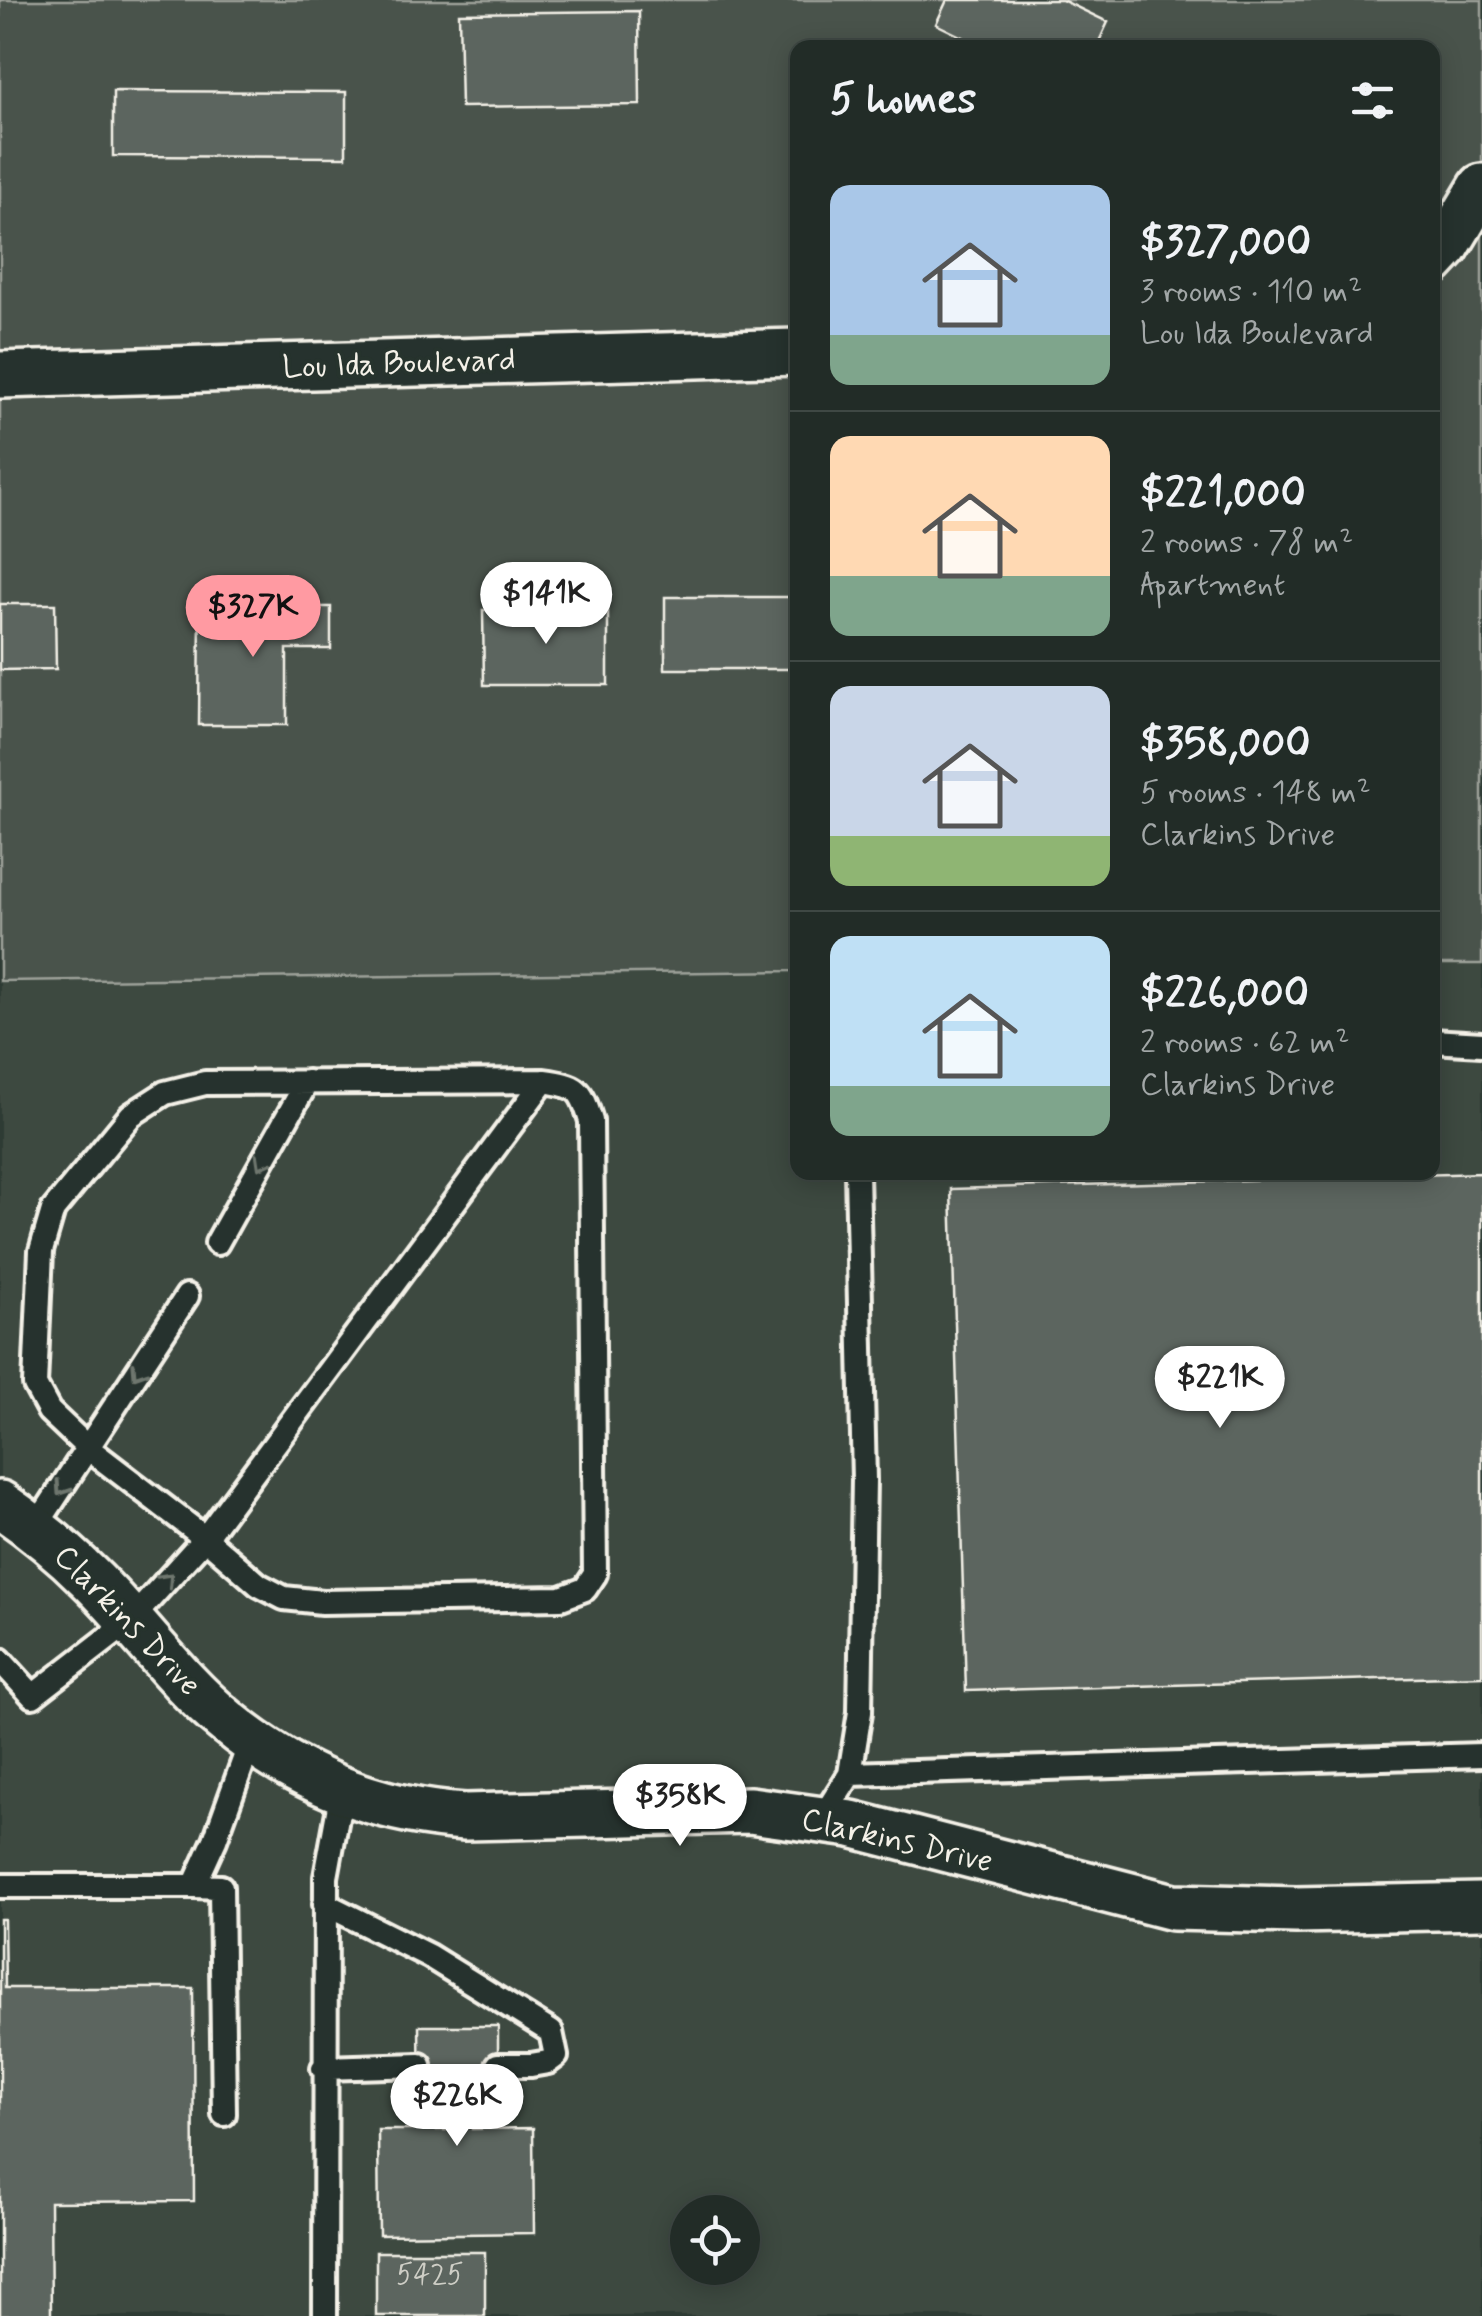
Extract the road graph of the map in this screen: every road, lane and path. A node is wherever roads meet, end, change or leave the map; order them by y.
1 (1482, 187) edge
2 (1440, 253) edge
3 (790, 352) edge
4 (0, 375) edge
5 (1440, 1041) edge
6 (1482, 1044) edge
7 (307, 1082) junction
8 (544, 1082) junction
9 (856, 1180) edge
10 (216, 1244) dead end
11 (187, 1296) dead end
12 (89, 1449) junction
13 (17, 1516) edge
14 (205, 1538) junction
15 (130, 1620) junction
16 (0, 1660) edge
17 (251, 1740) junction
18 (1482, 1754) edge
19 (850, 1774) junction
20 (342, 1790) junction
21 (821, 1820) junction
22 (0, 1886) edge
23 (194, 1886) junction
24 (325, 1904) junction
25 (1482, 1906) edge
26 (420, 2065) dead end
27 (498, 2065) dead end
28 (323, 2068) junction
29 (224, 2114) dead end
30 (325, 2316) edge

1 - 2 street
3 - 4 street, Lou Ida Boulevard
5 - 6 lane
7 - 8 lane
7 -> 10 lane
7 - 12 lane
8 - 14 lane
8 - 14 lane
9 - 19 lane
11 -> 12 lane
12 -> 13 lane
12 - 14 lane
13 - 15 street, Clarkins Drive
15 -> 14 lane
15 - 16 lane
15 - 17 street, Clarkins Drive
17 - 20 street, Clarkins Drive
17 - 23 lane
18 - 19 lane
19 - 21 lane
20 - 21 street, Clarkins Drive
20 - 24 lane
21 - 25 street, Clarkins Drive
22 - 23 lane
23 - 29 lane
24 - 27 lane
24 - 28 lane
26 - 28 lane
28 - 30 lane

